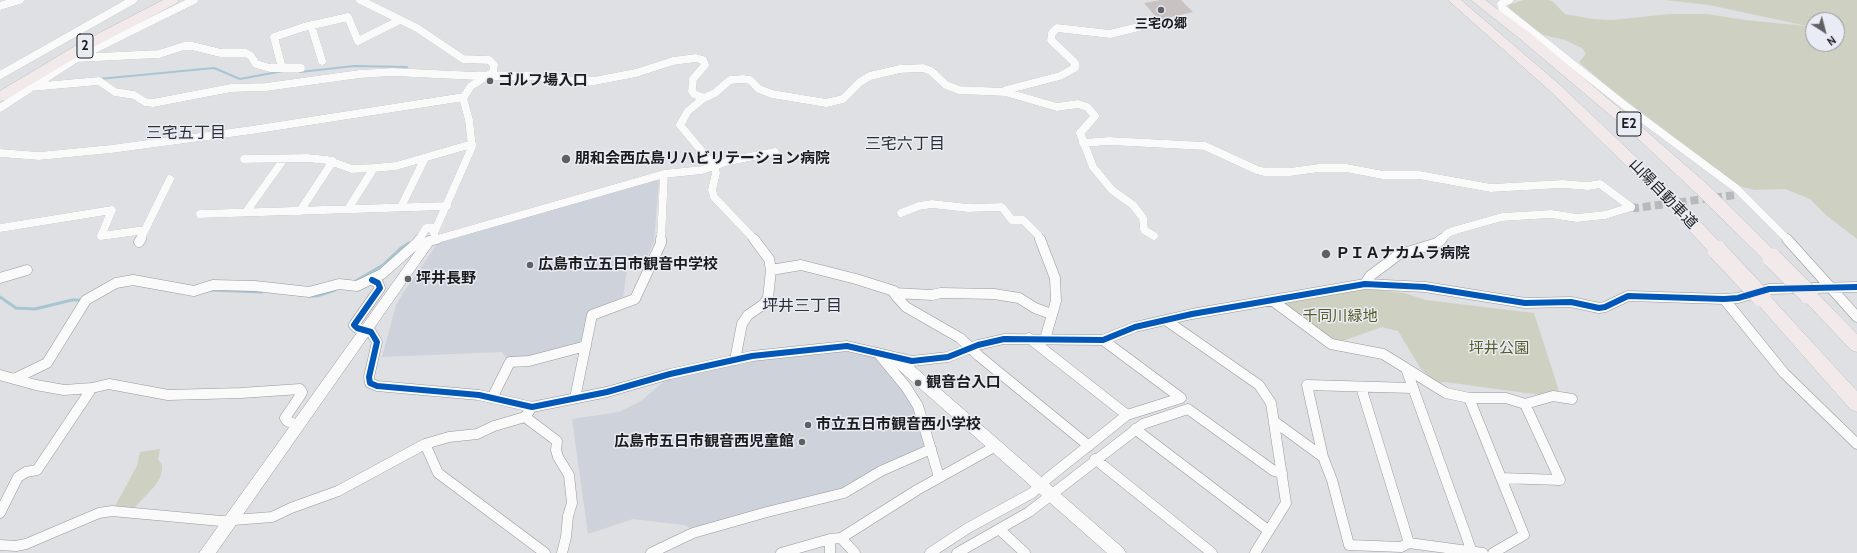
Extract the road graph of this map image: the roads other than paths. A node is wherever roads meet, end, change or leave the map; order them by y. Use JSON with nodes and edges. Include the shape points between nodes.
{"nodes":[{"id":1,"x":20,"y":0,"type":"edge"},
{"id":2,"x":133,"y":0,"type":"edge"},
{"id":3,"x":149,"y":0,"type":"edge"},
{"id":4,"x":173,"y":0,"type":"edge"},
{"id":5,"x":194,"y":0,"type":"edge"},
{"id":6,"x":360,"y":0,"type":"edge"},
{"id":7,"x":1454,"y":0,"type":"edge"},
{"id":8,"x":1477,"y":0,"type":"edge"},
{"id":9,"x":1509,"y":0,"type":"edge"},
{"id":10,"x":0,"y":6,"type":"edge"},
{"id":11,"x":400,"y":20,"type":"junction"},
{"id":12,"x":1159,"y":22,"type":"dead end"},
{"id":13,"x":311,"y":25,"type":"junction"},
{"id":14,"x":78,"y":58,"type":"junction"},
{"id":15,"x":322,"y":61,"type":"dead end"},
{"id":16,"x":282,"y":68,"type":"junction"},
{"id":17,"x":301,"y":68,"type":"dead end"},
{"id":18,"x":0,"y":75,"type":"edge"},
{"id":19,"x":487,"y":76,"type":"junction"},
{"id":20,"x":0,"y":86,"type":"edge"},
{"id":21,"x":31,"y":87,"type":"junction"},
{"id":22,"x":1000,"y":91,"type":"junction"},
{"id":23,"x":0,"y":97,"type":"edge"},
{"id":24,"x":464,"y":97,"type":"junction"},
{"id":25,"x":704,"y":98,"type":"junction"},
{"id":26,"x":0,"y":108,"type":"edge"},
{"id":27,"x":1083,"y":143,"type":"junction"},
{"id":28,"x":472,"y":144,"type":"junction"},
{"id":29,"x":775,"y":152,"type":"dead end"},
{"id":30,"x":0,"y":153,"type":"edge"},
{"id":31,"x":425,"y":158,"type":"junction"},
{"id":32,"x":244,"y":159,"type":"dead end"},
{"id":33,"x":284,"y":159,"type":"junction"},
{"id":34,"x":333,"y":161,"type":"junction"},
{"id":35,"x":714,"y":165,"type":"junction"},
{"id":36,"x":374,"y":168,"type":"junction"},
{"id":37,"x":664,"y":174,"type":"junction"},
{"id":38,"x":170,"y":179,"type":"dead end"},
{"id":39,"x":447,"y":206,"type":"junction"},
{"id":40,"x":401,"y":207,"type":"junction"},
{"id":41,"x":348,"y":209,"type":"junction"},
{"id":42,"x":300,"y":211,"type":"junction"},
{"id":43,"x":246,"y":212,"type":"junction"},
{"id":44,"x":901,"y":212,"type":"dead end"},
{"id":45,"x":200,"y":214,"type":"dead end"},
{"id":46,"x":0,"y":228,"type":"edge"},
{"id":47,"x":436,"y":228,"type":"junction"},
{"id":48,"x":145,"y":230,"type":"junction"},
{"id":49,"x":1154,"y":236,"type":"dead end"},
{"id":50,"x":429,"y":241,"type":"junction"},
{"id":51,"x":139,"y":242,"type":"dead end"},
{"id":52,"x":27,"y":270,"type":"dead end"},
{"id":53,"x":771,"y":270,"type":"junction"},
{"id":54,"x":0,"y":278,"type":"edge"},
{"id":55,"x":372,"y":280,"type":"junction"},
{"id":56,"x":1365,"y":284,"type":"junction"},
{"id":57,"x":1830,"y":287,"type":"junction"},
{"id":58,"x":1857,"y":287,"type":"edge"},
{"id":59,"x":894,"y":293,"type":"junction"},
{"id":60,"x":1724,"y":299,"type":"junction"},
{"id":61,"x":1272,"y":301,"type":"junction"},
{"id":62,"x":1051,"y":314,"type":"junction"},
{"id":63,"x":1857,"y":317,"type":"edge"},
{"id":64,"x":1167,"y":321,"type":"junction"},
{"id":65,"x":364,"y":330,"type":"junction"},
{"id":66,"x":1029,"y":338,"type":"junction"},
{"id":67,"x":1045,"y":339,"type":"junction"},
{"id":68,"x":1103,"y":340,"type":"junction"},
{"id":69,"x":1857,"y":345,"type":"edge"},
{"id":70,"x":586,"y":346,"type":"junction"},
{"id":71,"x":971,"y":348,"type":"junction"},
{"id":72,"x":877,"y":352,"type":"junction"},
{"id":73,"x":896,"y":359,"type":"junction"},
{"id":74,"x":735,"y":360,"type":"junction"},
{"id":75,"x":1407,"y":371,"type":"junction"},
{"id":76,"x":0,"y":375,"type":"edge"},
{"id":77,"x":14,"y":379,"type":"junction"},
{"id":78,"x":1361,"y":387,"type":"junction"},
{"id":79,"x":92,"y":388,"type":"junction"},
{"id":80,"x":1412,"y":388,"type":"junction"},
{"id":81,"x":492,"y":398,"type":"junction"},
{"id":82,"x":575,"y":398,"type":"junction"},
{"id":83,"x":1469,"y":398,"type":"junction"},
{"id":84,"x":1572,"y":399,"type":"dead end"},
{"id":85,"x":1525,"y":404,"type":"junction"},
{"id":86,"x":1857,"y":404,"type":"edge"},
{"id":87,"x":532,"y":407,"type":"junction"},
{"id":88,"x":1127,"y":415,"type":"junction"},
{"id":89,"x":525,"y":417,"type":"junction"},
{"id":90,"x":1275,"y":422,"type":"junction"},
{"id":91,"x":297,"y":425,"type":"junction"},
{"id":92,"x":1136,"y":429,"type":"junction"},
{"id":93,"x":425,"y":444,"type":"junction"},
{"id":94,"x":1857,"y":444,"type":"edge"},
{"id":95,"x":996,"y":446,"type":"junction"},
{"id":96,"x":1089,"y":446,"type":"junction"},
{"id":97,"x":931,"y":448,"type":"junction"},
{"id":98,"x":1323,"y":457,"type":"junction"},
{"id":99,"x":1095,"y":459,"type":"junction"},
{"id":100,"x":1282,"y":473,"type":"junction"},
{"id":101,"x":939,"y":478,"type":"junction"},
{"id":102,"x":1501,"y":478,"type":"junction"},
{"id":103,"x":1041,"y":486,"type":"junction"},
{"id":104,"x":1052,"y":495,"type":"junction"},
{"id":105,"x":0,"y":513,"type":"edge"},
{"id":106,"x":230,"y":521,"type":"junction"},
{"id":107,"x":999,"y":529,"type":"junction"},
{"id":108,"x":1269,"y":530,"type":"junction"},
{"id":109,"x":835,"y":539,"type":"junction"},
{"id":110,"x":1409,"y":543,"type":"junction"},
{"id":111,"x":0,"y":545,"type":"edge"},
{"id":112,"x":1477,"y":552,"type":"edge"},
{"id":113,"x":207,"y":553,"type":"edge"},
{"id":114,"x":545,"y":553,"type":"edge"},
{"id":115,"x":562,"y":553,"type":"edge"},
{"id":116,"x":651,"y":553,"type":"edge"},
{"id":117,"x":781,"y":553,"type":"edge"},
{"id":118,"x":830,"y":553,"type":"edge"},
{"id":119,"x":855,"y":553,"type":"edge"},
{"id":120,"x":930,"y":553,"type":"edge"},
{"id":121,"x":957,"y":553,"type":"edge"},
{"id":122,"x":1025,"y":553,"type":"edge"},
{"id":123,"x":1118,"y":553,"type":"edge"},
{"id":124,"x":1212,"y":553,"type":"edge"},
{"id":125,"x":1255,"y":553,"type":"edge"},
{"id":126,"x":1493,"y":553,"type":"edge"}],
"edges":[{"from":1,"to":10,"type":"street"},
{"from":2,"to":18,"type":"street"},
{"from":3,"to":20,"type":"highway","number":"2","via":[[79,37]]},
{"from":4,"to":23,"type":"highway","number":"2","via":[[74,52]]},
{"from":5,"to":14,"type":"street"},
{"from":6,"to":11,"type":"street"},
{"from":7,"to":86,"type":"highway","name":"山陽自動車道","number":"E2","bridge":true,"via":[[1560,93],[1664,193]]},
{"from":8,"to":69,"type":"highway","name":"山陽自動車道","number":"E2","bridge":true,"via":[[1531,41],[1702,189]]},
{"from":9,"to":57,"type":"street","via":[[1501,4],[1502,8],[1628,108],[1737,189],[1738,194],[1797,248]]},
{"from":11,"to":13,"type":"street","via":[[358,41],[348,17]]},
{"from":11,"to":19,"type":"street","via":[[462,59],[493,65]]},
{"from":12,"to":22,"type":"street","via":[[1110,34],[1057,28],[1052,33],[1051,40],[1075,63],[1074,68],[1046,81]]},
{"from":13,"to":15,"type":"street"},
{"from":13,"to":16,"type":"street","via":[[274,37]]},
{"from":14,"to":16,"type":"street","via":[[159,54],[192,46],[221,53],[246,53],[256,64]]},
{"from":14,"to":21,"type":"street"},
{"from":16,"to":17,"type":"street"},
{"from":19,"to":21,"type":"street","via":[[392,72],[360,74],[266,87],[231,88],[153,103],[145,102],[134,95],[115,92],[99,81]]},
{"from":19,"to":24,"type":"street","via":[[471,86]]},
{"from":19,"to":25,"type":"street","via":[[530,76],[594,81],[636,73],[673,61],[696,58],[703,60],[705,64],[704,69],[693,79],[692,91]]},
{"from":21,"to":26,"type":"street"},
{"from":22,"to":25,"type":"street","via":[[954,89],[931,71],[918,68],[870,76],[843,99],[831,102],[772,94],[759,89],[750,80],[743,79],[730,80],[708,98]]},
{"from":22,"to":27,"type":"street","via":[[1058,107],[1078,104],[1087,107],[1095,116],[1080,133]]},
{"from":24,"to":28,"type":"street"},
{"from":24,"to":30,"type":"street","via":[[111,149],[39,156]]},
{"from":25,"to":35,"type":"street","via":[[688,112],[680,124]]},
{"from":27,"to":49,"type":"street","via":[[1093,167],[1112,190],[1133,205],[1143,218],[1144,230]]},
{"from":27,"to":56,"type":"street","via":[[1109,141],[1205,146],[1265,172],[1346,168],[1383,175],[1419,175],[1491,188],[1600,184],[1631,207],[1605,215],[1576,218],[1550,214],[1502,217],[1456,230],[1448,233],[1437,243],[1398,255],[1370,276]]},
{"from":28,"to":31,"type":"street"},
{"from":28,"to":39,"type":"street"},
{"from":29,"to":35,"type":"street"},
{"from":31,"to":36,"type":"street","via":[[396,166]]},
{"from":31,"to":40,"type":"street"},
{"from":32,"to":33,"type":"street"},
{"from":33,"to":34,"type":"street"},
{"from":33,"to":43,"type":"street"},
{"from":34,"to":36,"type":"street","via":[[352,169]]},
{"from":34,"to":42,"type":"street"},
{"from":35,"to":37,"type":"street","via":[[702,170]]},
{"from":35,"to":53,"type":"street","via":[[714,197],[749,232],[769,259]]},
{"from":36,"to":41,"type":"street"},
{"from":37,"to":50,"type":"street"},
{"from":37,"to":70,"type":"street","via":[[661,242],[636,299],[592,315]]},
{"from":38,"to":48,"type":"street"},
{"from":39,"to":40,"type":"street"},
{"from":39,"to":47,"type":"street"},
{"from":40,"to":41,"type":"street"},
{"from":41,"to":42,"type":"street"},
{"from":42,"to":43,"type":"street"},
{"from":43,"to":45,"type":"street"},
{"from":44,"to":62,"type":"street","via":[[932,204],[968,208],[1002,207],[1012,220],[1023,220],[1038,235],[1055,278],[1056,300]]},
{"from":46,"to":48,"type":"street","via":[[112,210],[101,236]]},
{"from":47,"to":50,"type":"street"},
{"from":47,"to":55,"type":"street","via":[[426,228],[412,248]]},
{"from":48,"to":51,"type":"street"},
{"from":50,"to":65,"type":"street"},
{"from":52,"to":54,"type":"street"},
{"from":53,"to":59,"type":"street","via":[[801,265],[856,278]]},
{"from":53,"to":74,"type":"street","via":[[768,298],[748,315],[742,324]]},
{"from":55,"to":65,"type":"street","via":[[380,285],[380,288],[354,325]]},
{"from":55,"to":77,"type":"street","via":[[358,286],[339,284],[309,292],[255,286],[213,285],[194,292],[133,280],[116,283],[86,300],[47,363]]},
{"from":56,"to":60,"type":"street","via":[[1425,287],[1525,303],[1571,302],[1599,308],[1628,296]]},
{"from":56,"to":61,"type":"street"},
{"from":57,"to":58,"type":"street"},
{"from":57,"to":60,"type":"street","via":[[1769,290]]},
{"from":57,"to":63,"type":"street"},
{"from":59,"to":62,"type":"street","via":[[994,294],[1019,298]]},
{"from":59,"to":71,"type":"street","via":[[906,307],[954,334]]},
{"from":60,"to":94,"type":"street","via":[[1784,373]]},
{"from":61,"to":64,"type":"street","via":[[1192,314]]},
{"from":61,"to":75,"type":"street","via":[[1336,346],[1377,352]]},
{"from":62,"to":67,"type":"street"},
{"from":64,"to":68,"type":"street","via":[[1135,327]]},
{"from":64,"to":90,"type":"street","via":[[1259,385],[1271,403]]},
{"from":65,"to":81,"type":"street","via":[[371,332],[377,342],[368,378],[373,385]]},
{"from":65,"to":91,"type":"street"},
{"from":66,"to":67,"type":"street"},
{"from":66,"to":71,"type":"street","via":[[1004,339]]},
{"from":66,"to":88,"type":"street"},
{"from":67,"to":68,"type":"street"},
{"from":68,"to":88,"type":"street","via":[[1181,398]]},
{"from":70,"to":81,"type":"street","via":[[530,360],[510,362]]},
{"from":70,"to":82,"type":"street"},
{"from":71,"to":73,"type":"street","via":[[948,357],[912,361]]},
{"from":71,"to":96,"type":"street"},
{"from":72,"to":73,"type":"street"},
{"from":72,"to":74,"type":"street","via":[[846,346]]},
{"from":72,"to":97,"type":"street","via":[[914,397],[923,417]]},
{"from":73,"to":95,"type":"street"},
{"from":74,"to":82,"type":"street"},
{"from":75,"to":80,"type":"street"},
{"from":75,"to":83,"type":"street","via":[[1446,393]]},
{"from":76,"to":77,"type":"street"},
{"from":77,"to":79,"type":"street","via":[[36,386],[64,390]]},
{"from":78,"to":80,"type":"street"},
{"from":78,"to":98,"type":"street","via":[[1307,384]]},
{"from":78,"to":110,"type":"street"},
{"from":79,"to":91,"type":"street","via":[[109,384],[121,385],[168,395],[300,389],[300,396],[285,418]]},
{"from":79,"to":105,"type":"street","via":[[37,470],[18,476]]},
{"from":80,"to":112,"type":"street"},
{"from":81,"to":87,"type":"street"},
{"from":82,"to":87,"type":"street"},
{"from":83,"to":85,"type":"street","via":[[1506,398]]},
{"from":83,"to":102,"type":"street"},
{"from":84,"to":85,"type":"street","via":[[1553,396]]},
{"from":85,"to":102,"type":"street","via":[[1560,480]]},
{"from":87,"to":89,"type":"street"},
{"from":88,"to":96,"type":"street"},
{"from":89,"to":93,"type":"street","via":[[477,434],[449,436]]},
{"from":89,"to":115,"type":"street","via":[[558,441],[558,457],[569,475],[572,503]]},
{"from":90,"to":98,"type":"street"},
{"from":90,"to":100,"type":"street"},
{"from":91,"to":106,"type":"street"},
{"from":92,"to":99,"type":"street"},
{"from":92,"to":100,"type":"street","via":[[1143,424],[1188,409],[1274,471]]},
{"from":92,"to":108,"type":"street"},
{"from":93,"to":106,"type":"street","via":[[338,491],[274,516]]},
{"from":93,"to":114,"type":"street","via":[[438,473]]},
{"from":95,"to":101,"type":"street"},
{"from":95,"to":103,"type":"street"},
{"from":96,"to":103,"type":"street"},
{"from":97,"to":101,"type":"street"},
{"from":97,"to":116,"type":"street","via":[[881,471],[844,493],[693,533]]},
{"from":98,"to":110,"type":"street","via":[[1332,480],[1349,545],[1401,547]]},
{"from":99,"to":104,"type":"street"},
{"from":99,"to":124,"type":"street"},
{"from":100,"to":108,"type":"street","via":[[1286,503]]},
{"from":101,"to":109,"type":"street"},
{"from":102,"to":126,"type":"street","via":[[1524,535]]},
{"from":103,"to":104,"type":"street"},
{"from":103,"to":120,"type":"street"},
{"from":104,"to":107,"type":"street"},
{"from":104,"to":123,"type":"street"},
{"from":106,"to":111,"type":"street","via":[[112,511],[99,513],[26,544]]},
{"from":106,"to":113,"type":"street"},
{"from":107,"to":121,"type":"street","via":[[986,534]]},
{"from":107,"to":122,"type":"street"},
{"from":108,"to":125,"type":"street"},
{"from":109,"to":117,"type":"street"},
{"from":109,"to":118,"type":"street"},
{"from":109,"to":119,"type":"street"},
{"from":110,"to":112,"type":"street"}]}
